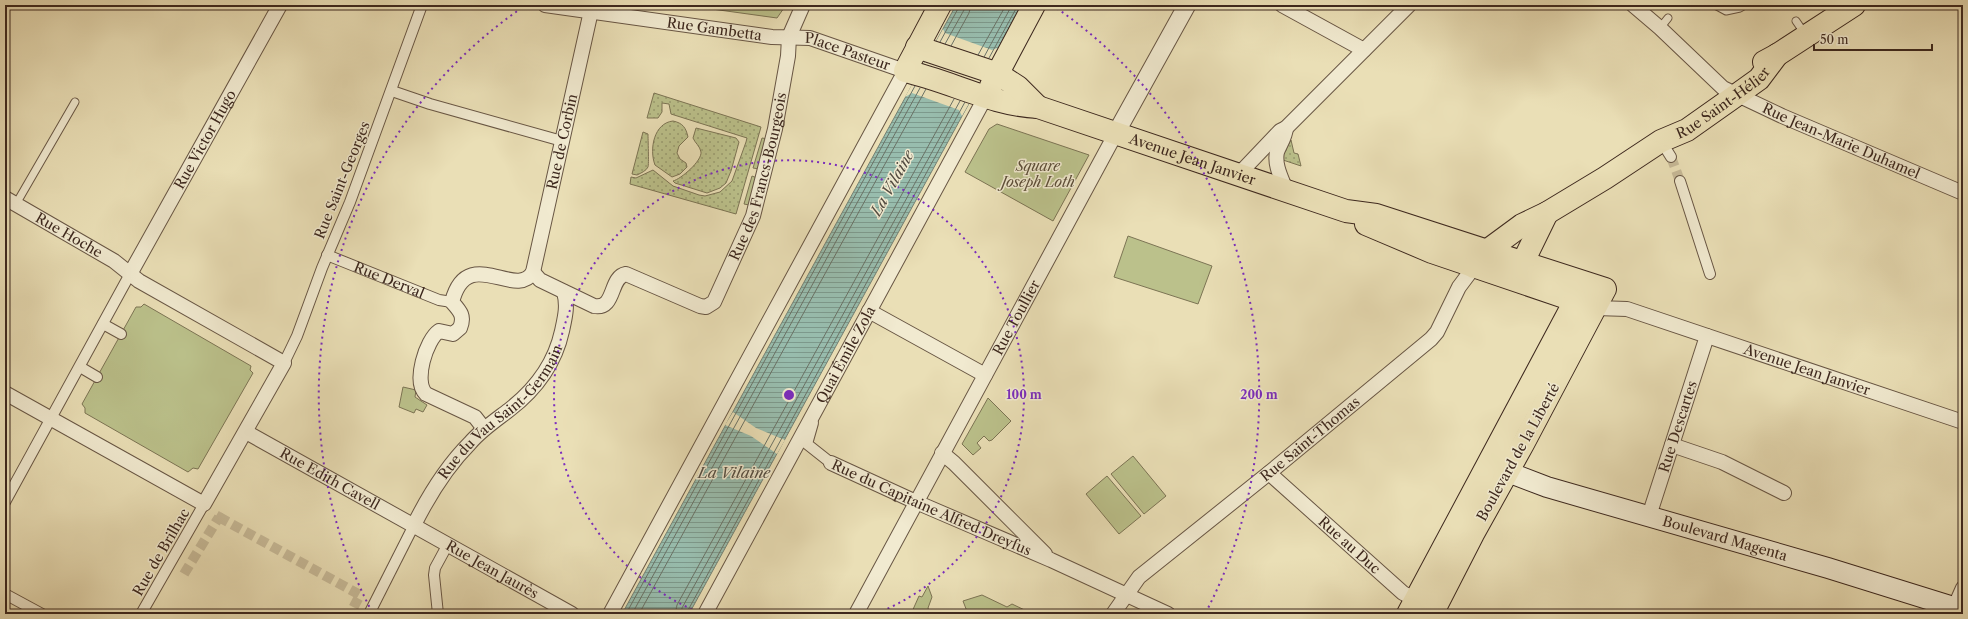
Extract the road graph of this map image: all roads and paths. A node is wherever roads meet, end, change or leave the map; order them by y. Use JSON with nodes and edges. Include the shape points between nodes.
{"nodes":[{"id":1,"x":280,"y":5,"type":"edge"},
{"id":2,"x":422,"y":5,"type":"edge"},
{"id":3,"x":545,"y":5,"type":"edge"},
{"id":4,"x":803,"y":5,"type":"edge"},
{"id":5,"x":940,"y":5,"type":"edge"},
{"id":6,"x":1034,"y":5,"type":"edge"},
{"id":7,"x":1187,"y":5,"type":"edge"},
{"id":8,"x":1282,"y":5,"type":"edge"},
{"id":9,"x":1409,"y":5,"type":"edge"},
{"id":10,"x":1633,"y":5,"type":"edge"},
{"id":11,"x":1715,"y":5,"type":"edge"},
{"id":12,"x":1745,"y":5,"type":"edge"},
{"id":13,"x":1854,"y":5,"type":"edge"},
{"id":14,"x":591,"y":11,"type":"junction"},
{"id":15,"x":789,"y":37,"type":"junction"},
{"id":16,"x":924,"y":49,"type":"junction"},
{"id":17,"x":1364,"y":50,"type":"junction"},
{"id":18,"x":911,"y":72,"type":"junction"},
{"id":19,"x":993,"y":72,"type":"junction"},
{"id":20,"x":392,"y":91,"type":"junction"},
{"id":21,"x":1731,"y":91,"type":"junction"},
{"id":22,"x":981,"y":95,"type":"junction"},
{"id":23,"x":75,"y":102,"type":"dead end"},
{"id":24,"x":1038,"y":107,"type":"junction"},
{"id":25,"x":1286,"y":128,"type":"junction"},
{"id":26,"x":1116,"y":133,"type":"junction"},
{"id":27,"x":562,"y":141,"type":"junction"},
{"id":28,"x":1239,"y":174,"type":"junction"},
{"id":29,"x":1680,"y":181,"type":"tunnel mouth"},
{"id":30,"x":1286,"y":190,"type":"junction"},
{"id":31,"x":1963,"y":193,"type":"edge"},
{"id":32,"x":10,"y":201,"type":"edge"},
{"id":33,"x":1547,"y":213,"type":"junction"},
{"id":34,"x":327,"y":256,"type":"junction"},
{"id":35,"x":1481,"y":258,"type":"junction"},
{"id":36,"x":1523,"y":262,"type":"junction"},
{"id":37,"x":533,"y":272,"type":"junction"},
{"id":38,"x":130,"y":274,"type":"junction"},
{"id":39,"x":1495,"y":274,"type":"junction"},
{"id":40,"x":1710,"y":274,"type":"dead end"},
{"id":41,"x":564,"y":292,"type":"junction"},
{"id":42,"x":1592,"y":299,"type":"junction"},
{"id":43,"x":452,"y":302,"type":"junction"},
{"id":44,"x":1630,"y":310,"type":"junction"},
{"id":45,"x":869,"y":311,"type":"junction"},
{"id":46,"x":103,"y":324,"type":"junction"},
{"id":47,"x":121,"y":334,"type":"dead end"},
{"id":48,"x":1707,"y":336,"type":"junction"},
{"id":49,"x":284,"y":363,"type":"junction"},
{"id":50,"x":80,"y":367,"type":"junction"},
{"id":51,"x":985,"y":375,"type":"junction"},
{"id":52,"x":97,"y":377,"type":"dead end"},
{"id":53,"x":5,"y":393,"type":"edge"},
{"id":54,"x":817,"y":407,"type":"junction"},
{"id":55,"x":51,"y":418,"type":"junction"},
{"id":56,"x":1963,"y":422,"type":"edge"},
{"id":57,"x":481,"y":431,"type":"junction"},
{"id":58,"x":246,"y":432,"type":"junction"},
{"id":59,"x":1672,"y":445,"type":"junction"},
{"id":60,"x":942,"y":454,"type":"junction"},
{"id":61,"x":831,"y":463,"type":"joint"},
{"id":62,"x":1498,"y":468,"type":"junction"},
{"id":63,"x":1269,"y":473,"type":"junction"},
{"id":64,"x":1784,"y":493,"type":"dead end"},
{"id":65,"x":5,"y":502,"type":"edge"},
{"id":66,"x":916,"y":502,"type":"junction"},
{"id":67,"x":204,"y":504,"type":"junction"},
{"id":68,"x":1649,"y":516,"type":"junction"},
{"id":69,"x":414,"y":525,"type":"junction"},
{"id":70,"x":448,"y":544,"type":"junction"},
{"id":71,"x":1051,"y":560,"type":"junction"},
{"id":72,"x":1963,"y":588,"type":"edge"},
{"id":73,"x":5,"y":594,"type":"edge"},
{"id":74,"x":1126,"y":595,"type":"junction"},
{"id":75,"x":1959,"y":608,"type":"edge"},
{"id":76,"x":1423,"y":610,"type":"edge"},
{"id":77,"x":42,"y":614,"type":"edge"},
{"id":78,"x":141,"y":614,"type":"edge"},
{"id":79,"x":369,"y":614,"type":"edge"},
{"id":80,"x":438,"y":614,"type":"edge"},
{"id":81,"x":572,"y":614,"type":"edge"},
{"id":82,"x":610,"y":614,"type":"edge"},
{"id":83,"x":705,"y":614,"type":"edge"},
{"id":84,"x":856,"y":614,"type":"edge"},
{"id":85,"x":1113,"y":614,"type":"edge"},
{"id":86,"x":1168,"y":614,"type":"edge"}],
"edges":[{"from":1,"to":38,"type":"street","name":"Rue Victor Hugo"},
{"from":2,"to":20,"type":"street","name":"Rue Saint-Georges"},
{"from":3,"to":14,"type":"street","name":"Rue Gambetta"},
{"from":4,"to":15,"type":"street"},
{"from":5,"to":16,"type":"main road"},
{"from":6,"to":19,"type":"main road"},
{"from":7,"to":26,"type":"street"},
{"from":8,"to":17,"type":"street"},
{"from":9,"to":17,"type":"street"},
{"from":10,"to":21,"type":"street","name":"Rue Jean-Marie Duhamel","via":[[1664,23]]},
{"from":11,"to":12,"type":"lane","via":[[1726,11]]},
{"from":13,"to":21,"type":"main road","name":"Rue Saint-Hélier","via":[[1801,28],[1759,79]]},
{"from":14,"to":15,"type":"street","name":"Rue Gambetta","via":[[772,37]]},
{"from":14,"to":27,"type":"street","name":"Rue de Corbin"},
{"from":15,"to":18,"type":"street","name":"Place Pasteur","via":[[810,38]]},
{"from":15,"to":41,"type":"street","name":"Rue des Francs-Bourgeois","via":[[775,129],[753,216],[714,302],[706,308],[630,274],[619,278],[609,300],[603,306],[594,306]]},
{"from":16,"to":18,"type":"main road"},
{"from":16,"to":19,"type":"main road","name":"Avenue Jean Janvier"},
{"from":17,"to":25,"type":"street"},
{"from":18,"to":22,"type":"main road","name":"Avenue Jean Janvier"},
{"from":18,"to":82,"type":"street"},
{"from":19,"to":22,"type":"main road"},
{"from":19,"to":24,"type":"main road","name":"Avenue Jean Janvier","via":[[1018,87]]},
{"from":20,"to":27,"type":"street"},
{"from":20,"to":34,"type":"street","name":"Rue Saint-Georges"},
{"from":21,"to":31,"type":"street","name":"Rue Jean-Marie Duhamel","via":[[1782,116]]},
{"from":21,"to":33,"type":"main road","name":"Rue Saint-Hélier","via":[[1666,149],[1605,178]]},
{"from":22,"to":24,"type":"main road","name":"Avenue Jean Janvier","via":[[1022,106]]},
{"from":22,"to":45,"type":"street","name":"Quai Émile Zola"},
{"from":23,"to":32,"type":"lane"},
{"from":24,"to":26,"type":"main road","name":"Avenue Jean Janvier"},
{"from":25,"to":28,"type":"street","via":[[1280,131]]},
{"from":25,"to":30,"type":"street","via":[[1285,137],[1277,152],[1277,161]]},
{"from":26,"to":28,"type":"main road","name":"Avenue Jean Janvier"},
{"from":26,"to":51,"type":"street","name":"Rue Toullier"},
{"from":27,"to":37,"type":"street","name":"Rue de Corbin"},
{"from":28,"to":30,"type":"main road","name":"Avenue Jean Janvier"},
{"from":29,"to":40,"type":"street"},
{"from":30,"to":35,"type":"main road","name":"Avenue Jean Janvier","via":[[1346,211],[1370,227],[1432,252]]},
{"from":32,"to":38,"type":"street","name":"Rue Hoche","via":[[114,261]]},
{"from":33,"to":35,"type":"main road","name":"Rue Saint-Hélier","via":[[1522,225]]},
{"from":33,"to":36,"type":"main road"},
{"from":34,"to":43,"type":"street","name":"Rue Derval","via":[[438,300]]},
{"from":34,"to":49,"type":"street","name":"Rue Saint-Georges"},
{"from":35,"to":36,"type":"main road","name":"Avenue Jean Janvier"},
{"from":35,"to":39,"type":"main road","name":"Avenue Jean Janvier"},
{"from":35,"to":63,"type":"street","name":"Rue Saint-Thomas","via":[[1459,287],[1431,339]]},
{"from":36,"to":39,"type":"main road"},
{"from":36,"to":42,"type":"main road","name":"Avenue Jean Janvier"},
{"from":37,"to":41,"type":"street","via":[[540,280]]},
{"from":37,"to":43,"type":"street","via":[[530,278],[521,281],[481,274],[472,275],[459,283]]},
{"from":38,"to":46,"type":"street"},
{"from":38,"to":49,"type":"street","name":"Rue Hoche"},
{"from":39,"to":42,"type":"main road","name":"Avenue Jean Janvier"},
{"from":41,"to":57,"type":"street","name":"Rue du Vau Saint-Germain","via":[[567,310],[559,345],[548,366],[531,390]]},
{"from":42,"to":44,"type":"street","name":"Avenue Jean Janvier"},
{"from":42,"to":44,"type":"street","name":"Avenue Jean Janvier"},
{"from":42,"to":62,"type":"main road","name":"Boulevard de la Liberté"},
{"from":43,"to":57,"type":"street","via":[[461,312],[463,321],[453,334],[439,331],[434,334],[427,349],[420,386],[426,394],[475,417],[482,426]]},
{"from":44,"to":48,"type":"street","name":"Avenue Jean Janvier"},
{"from":45,"to":51,"type":"street"},
{"from":45,"to":54,"type":"street","name":"Quai Émile Zola"},
{"from":46,"to":47,"type":"street"},
{"from":46,"to":50,"type":"street"},
{"from":48,"to":56,"type":"street","name":"Avenue Jean Janvier"},
{"from":48,"to":59,"type":"street","name":"Rue Descartes"},
{"from":49,"to":58,"type":"street"},
{"from":50,"to":52,"type":"street"},
{"from":50,"to":55,"type":"street"},
{"from":51,"to":60,"type":"street","name":"Rue Toullier"},
{"from":53,"to":55,"type":"street"},
{"from":54,"to":61,"type":"street","name":"Rue du Capitaine Alfred Dreyfus","via":[[808,444]]},
{"from":54,"to":83,"type":"street","name":"Quai Émile Zola"},
{"from":55,"to":65,"type":"street"},
{"from":55,"to":67,"type":"street"},
{"from":57,"to":69,"type":"street","name":"Rue du Vau Saint-Germain","via":[[442,476]]},
{"from":58,"to":67,"type":"street"},
{"from":58,"to":69,"type":"street","name":"Rue Edith Cavell"},
{"from":59,"to":64,"type":"street","via":[[1722,462]]},
{"from":59,"to":68,"type":"street","name":"Rue Descartes"},
{"from":60,"to":66,"type":"street","name":"Rue Toullier"},
{"from":60,"to":71,"type":"street","name":"Rue du Capitaine Alfred Dreyfus","via":[[954,462]]},
{"from":61,"to":66,"type":"street","name":"Rue du Capitaine Alfred Dreyfus"},
{"from":62,"to":68,"type":"main road","name":"Boulevard Magenta","via":[[1547,487]]},
{"from":62,"to":76,"type":"main road","name":"Boulevard de la Liberté","via":[[1473,534]]},
{"from":63,"to":74,"type":"street","name":"Rue Saint-Thomas","via":[[1139,577]]},
{"from":63,"to":76,"type":"street","name":"Rue au Duc"},
{"from":66,"to":71,"type":"street","name":"Rue du Capitaine Alfred Dreyfus"},
{"from":66,"to":84,"type":"street","name":"Rue Toullier"},
{"from":67,"to":78,"type":"street","name":"Rue de Brilhac"},
{"from":68,"to":75,"type":"main road","name":"Boulevard Magenta"},
{"from":69,"to":70,"type":"street","name":"Rue Jean Jaurès"},
{"from":69,"to":79,"type":"street"},
{"from":70,"to":80,"type":"street","via":[[435,568]]},
{"from":70,"to":81,"type":"street","name":"Rue Jean Jaurès"},
{"from":71,"to":74,"type":"street","name":"Rue du Capitaine Alfred Dreyfus"},
{"from":72,"to":75,"type":"street"},
{"from":73,"to":77,"type":"street"},
{"from":74,"to":85,"type":"street","name":"Rue Saint-Thomas"},
{"from":74,"to":86,"type":"street","name":"Rue du Capitaine Alfred Dreyfus"}]}
